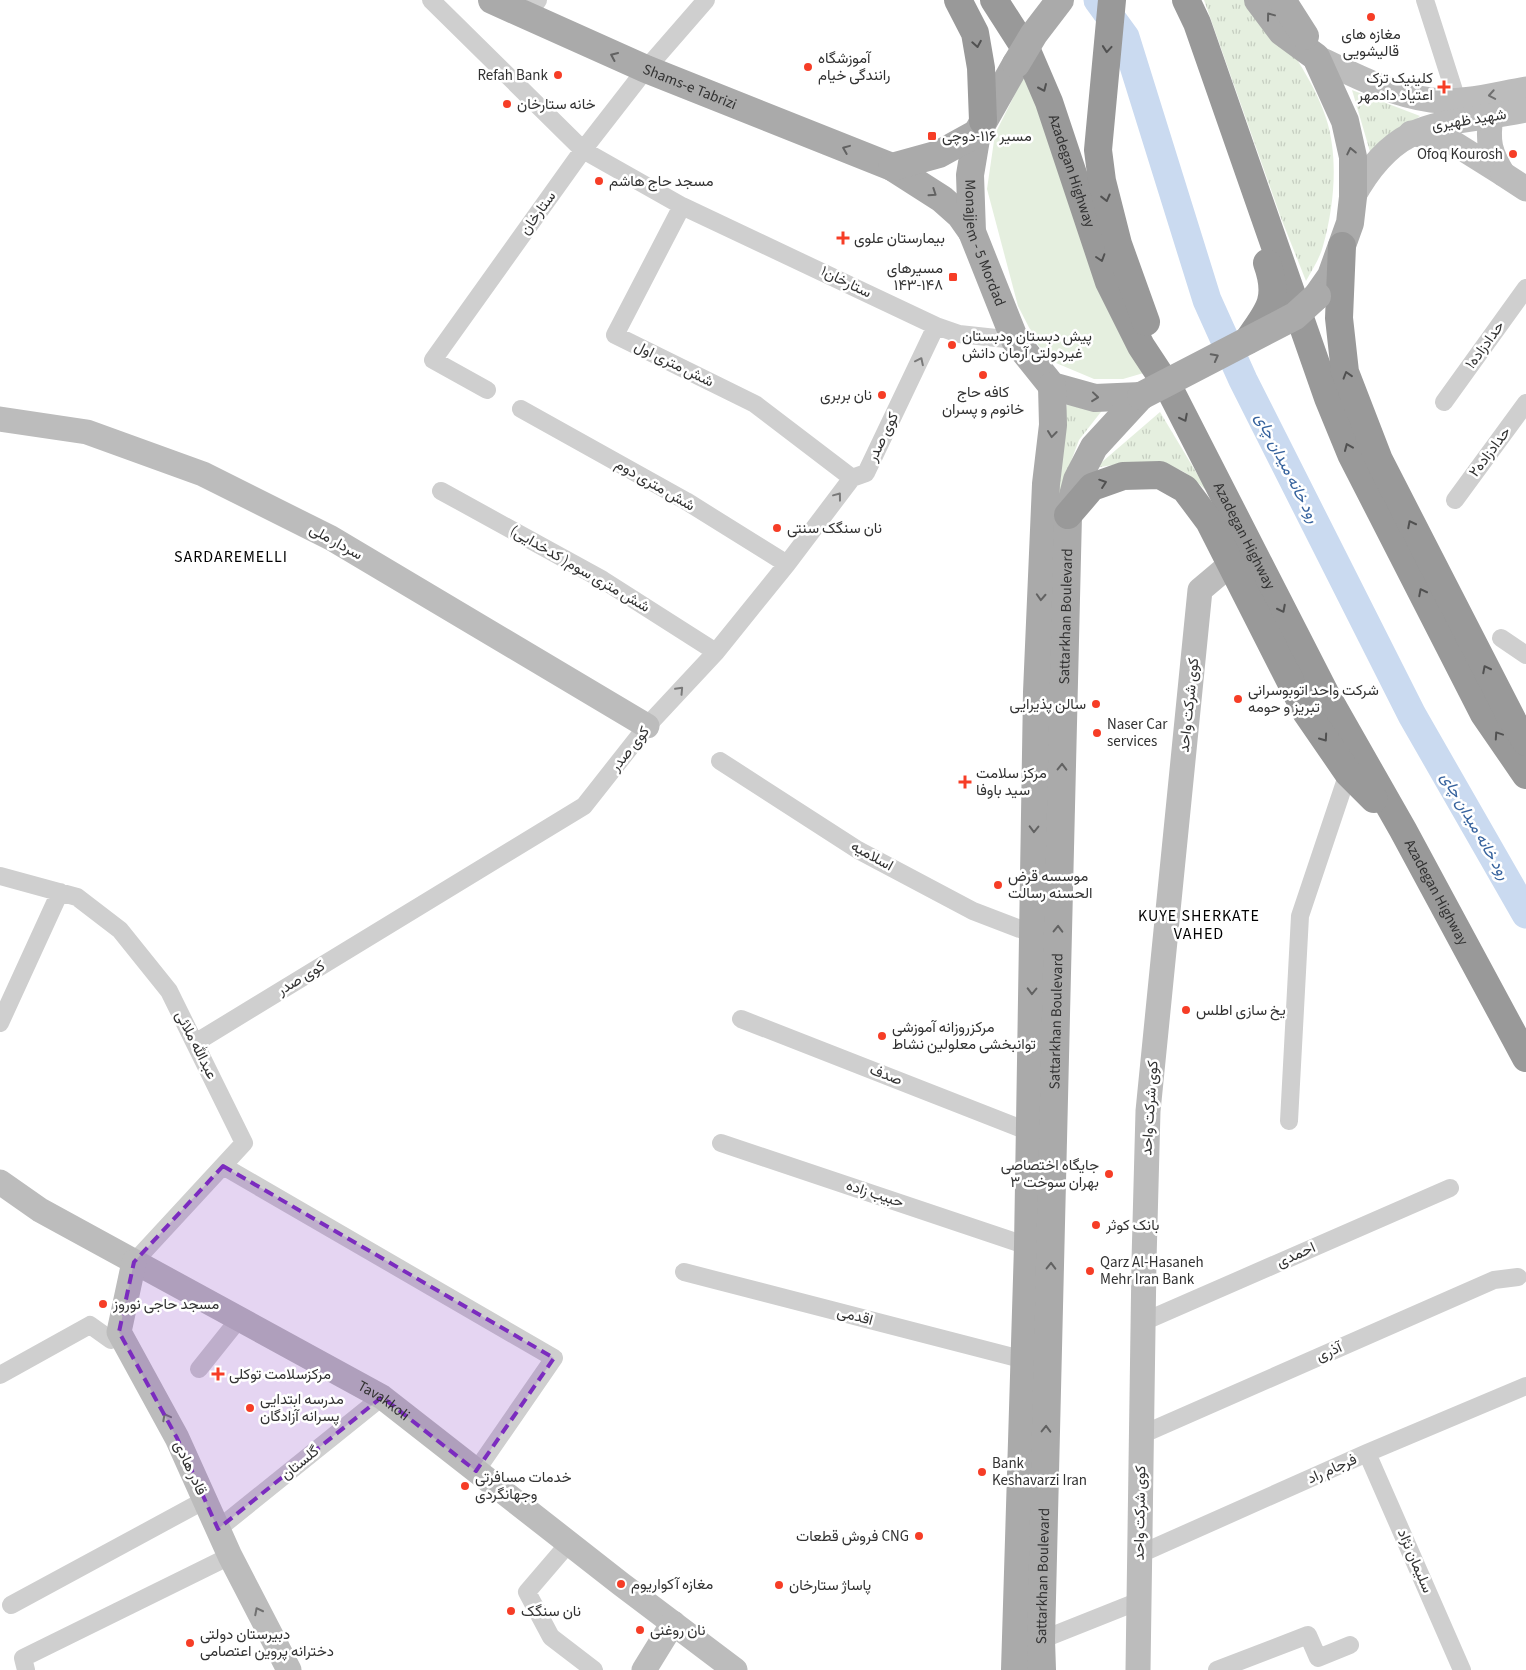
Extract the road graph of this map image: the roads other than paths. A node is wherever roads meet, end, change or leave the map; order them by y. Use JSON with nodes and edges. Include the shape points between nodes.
{"nodes":[{"id":1,"x":431,"y":0,"type":"edge"},
{"id":2,"x":492,"y":0,"type":"edge"},
{"id":3,"x":706,"y":0,"type":"edge"},
{"id":4,"x":958,"y":0,"type":"edge"},
{"id":5,"x":994,"y":0,"type":"edge"},
{"id":6,"x":1060,"y":0,"type":"edge"},
{"id":7,"x":1112,"y":0,"type":"edge"},
{"id":8,"x":1173,"y":0,"type":"edge"},
{"id":9,"x":1186,"y":0,"type":"edge"},
{"id":10,"x":1258,"y":0,"type":"edge"},
{"id":11,"x":1282,"y":0,"type":"edge"},
{"id":12,"x":1425,"y":0,"type":"edge"},
{"id":13,"x":532,"y":8,"type":"edge"},
{"id":14,"x":1316,"y":57,"type":"junction"},
{"id":15,"x":646,"y":69,"type":"junction"},
{"id":16,"x":1526,"y":88,"type":"edge"},
{"id":17,"x":1457,"y":100,"type":"junction"},
{"id":18,"x":1526,"y":110,"type":"edge"},
{"id":19,"x":1491,"y":117,"type":"junction"},
{"id":20,"x":980,"y":127,"type":"junction"},
{"id":21,"x":1411,"y":133,"type":"junction"},
{"id":22,"x":583,"y":150,"type":"junction"},
{"id":23,"x":892,"y":167,"type":"junction"},
{"id":24,"x":1503,"y":174,"type":"junction"},
{"id":25,"x":1526,"y":189,"type":"edge"},
{"id":26,"x":1353,"y":198,"type":"junction"},
{"id":27,"x":682,"y":206,"type":"junction"},
{"id":28,"x":972,"y":232,"type":"junction"},
{"id":29,"x":1342,"y":246,"type":"junction"},
{"id":30,"x":1526,"y":288,"type":"edge"},
{"id":31,"x":936,"y":326,"type":"junction"},
{"id":32,"x":1015,"y":340,"type":"junction"},
{"id":33,"x":1248,"y":340,"type":"junction"},
{"id":34,"x":1052,"y":386,"type":"junction"},
{"id":35,"x":487,"y":390,"type":"dead end"},
{"id":36,"x":1170,"y":390,"type":"junction"},
{"id":37,"x":1140,"y":396,"type":"junction"},
{"id":38,"x":1444,"y":402,"type":"dead end"},
{"id":39,"x":1526,"y":403,"type":"edge"},
{"id":40,"x":521,"y":409,"type":"dead end"},
{"id":41,"x":0,"y":418,"type":"edge"},
{"id":42,"x":852,"y":478,"type":"junction"},
{"id":43,"x":441,"y":491,"type":"dead end"},
{"id":44,"x":1454,"y":500,"type":"dead end"},
{"id":45,"x":1068,"y":515,"type":"junction"},
{"id":46,"x":1232,"y":563,"type":"junction"},
{"id":47,"x":786,"y":564,"type":"junction"},
{"id":48,"x":1500,"y":638,"type":"dead end"},
{"id":49,"x":716,"y":652,"type":"junction"},
{"id":50,"x":1526,"y":655,"type":"edge"},
{"id":51,"x":647,"y":726,"type":"junction"},
{"id":52,"x":1526,"y":742,"type":"edge"},
{"id":53,"x":720,"y":761,"type":"dead end"},
{"id":54,"x":1348,"y":773,"type":"junction"},
{"id":55,"x":1526,"y":775,"type":"edge"},
{"id":56,"x":1404,"y":830,"type":"junction"},
{"id":57,"x":0,"y":876,"type":"edge"},
{"id":58,"x":60,"y":892,"type":"junction"},
{"id":59,"x":1033,"y":934,"type":"junction"},
{"id":60,"x":741,"y":1019,"type":"dead end"},
{"id":61,"x":0,"y":1023,"type":"edge"},
{"id":62,"x":195,"y":1043,"type":"junction"},
{"id":63,"x":1526,"y":1058,"type":"edge"},
{"id":64,"x":1289,"y":1121,"type":"dead end"},
{"id":65,"x":1030,"y":1132,"type":"junction"},
{"id":66,"x":721,"y":1143,"type":"dead end"},
{"id":67,"x":223,"y":1166,"type":"junction"},
{"id":68,"x":0,"y":1182,"type":"edge"},
{"id":69,"x":1450,"y":1188,"type":"dead end"},
{"id":70,"x":1028,"y":1246,"type":"junction"},
{"id":71,"x":134,"y":1262,"type":"junction"},
{"id":72,"x":684,"y":1272,"type":"dead end"},
{"id":73,"x":1518,"y":1277,"type":"dead end"},
{"id":74,"x":239,"y":1320,"type":"junction"},
{"id":75,"x":1143,"y":1322,"type":"junction"},
{"id":76,"x":119,"y":1332,"type":"junction"},
{"id":77,"x":1025,"y":1360,"type":"junction"},
{"id":78,"x":199,"y":1370,"type":"dead end"},
{"id":79,"x":0,"y":1375,"type":"edge"},
{"id":80,"x":1526,"y":1386,"type":"edge"},
{"id":81,"x":382,"y":1397,"type":"junction"},
{"id":82,"x":1141,"y":1435,"type":"junction"},
{"id":83,"x":1367,"y":1453,"type":"junction"},
{"id":84,"x":476,"y":1471,"type":"junction"},
{"id":85,"x":205,"y":1500,"type":"junction"},
{"id":86,"x":218,"y":1529,"type":"junction"},
{"id":87,"x":569,"y":1543,"type":"junction"},
{"id":88,"x":1140,"y":1554,"type":"junction"},
{"id":89,"x":230,"y":1556,"type":"junction"},
{"id":90,"x":1139,"y":1601,"type":"junction"},
{"id":91,"x":11,"y":1604,"type":"dead end"},
{"id":92,"x":673,"y":1623,"type":"junction"},
{"id":93,"x":1041,"y":1640,"type":"junction"},
{"id":94,"x":1350,"y":1645,"type":"dead end"},
{"id":95,"x":26,"y":1670,"type":"edge"},
{"id":96,"x":288,"y":1670,"type":"edge"},
{"id":97,"x":594,"y":1670,"type":"edge"},
{"id":98,"x":644,"y":1670,"type":"edge"},
{"id":99,"x":734,"y":1670,"type":"edge"},
{"id":100,"x":1015,"y":1670,"type":"edge"},
{"id":101,"x":1042,"y":1670,"type":"edge"},
{"id":102,"x":1138,"y":1670,"type":"edge"},
{"id":103,"x":1217,"y":1670,"type":"edge"},
{"id":104,"x":1462,"y":1670,"type":"edge"}],
"edges":[{"from":1,"to":22,"type":"street","name":"ستارخان۱"},
{"from":2,"to":13,"type":"main road","name":"Shams-e Tabrizi"},
{"from":3,"to":15,"type":"street","name":"ستارخان"},
{"from":4,"to":20,"type":"highway","one_way":true,"via":[[975,33],[981,68]]},
{"from":5,"to":36,"type":"highway","name":"Azadegan Highway","one_way":true,"via":[[1028,53],[1050,102],[1109,282],[1141,346]]},
{"from":6,"to":20,"type":"main road","name":"Monajjem - 5 Mordad","bridge":true,"via":[[1034,34]]},
{"from":7,"to":36,"type":"highway","one_way":true,"via":[[1098,150],[1102,181],[1118,244]]},
{"from":8,"to":33,"type":"highway","via":[[1272,279],[1274,294],[1268,313]]},
{"from":55,"to":9,"type":"highway","one_way":true,"via":[[1484,714],[1351,454]]},
{"from":14,"to":10,"type":"main road","one_way":true,"via":[[1282,32]]},
{"from":11,"to":14,"type":"main road"},
{"from":12,"to":17,"type":"street"},
{"from":15,"to":13,"type":"main road","name":"Shams-e Tabrizi","one_way":true},
{"from":14,"to":17,"type":"street","name":"شهید ظهیری","via":[[1407,95]]},
{"from":26,"to":14,"type":"main road","one_way":true,"via":[[1353,157],[1345,121]]},
{"from":15,"to":22,"type":"street","name":"ستارخان"},
{"from":23,"to":15,"type":"main road","name":"Shams-e Tabrizi","one_way":true},
{"from":16,"to":17,"type":"street","name":"شهید ظهیری","one_way":true},
{"from":18,"to":19,"type":"street","name":"شهید ظهیری"},
{"from":19,"to":21,"type":"street","name":"شهید ظهیری","via":[[1428,126]]},
{"from":19,"to":24,"type":"street","via":[[1488,138]]},
{"from":20,"to":23,"type":"main road","via":[[939,154]]},
{"from":20,"to":28,"type":"main road","name":"Monajjem - 5 Mordad","via":[[970,175]]},
{"from":21,"to":24,"type":"street","via":[[1452,142]]},
{"from":21,"to":26,"type":"street","name":"شهید ظهیری","via":[[1376,160]]},
{"from":22,"to":27,"type":"street","name":"ستارخان۱"},
{"from":22,"to":35,"type":"street","name":"ستارخان","via":[[433,360]]},
{"from":23,"to":28,"type":"main road","name":"Shams-e Tabrizi","one_way":true,"via":[[942,199],[960,215]]},
{"from":24,"to":25,"type":"street"},
{"from":26,"to":29,"type":"main road","via":[[1350,223]]},
{"from":27,"to":31,"type":"street","name":"ستارخان۱"},
{"from":27,"to":42,"type":"street","name":"شش متری اول","via":[[615,335],[755,404]]},
{"from":28,"to":32,"type":"main road","name":"Monajjem - 5 Mordad"},
{"from":29,"to":33,"type":"main road","bridge":true,"via":[[1331,276],[1317,296],[1295,316]]},
{"from":52,"to":29,"type":"highway","one_way":true,"via":[[1378,460],[1345,372],[1339,318]]},
{"from":30,"to":38,"type":"street","name":"حدادزاده۱"},
{"from":31,"to":32,"type":"street","name":"ستارخان۱","via":[[959,334]]},
{"from":42,"to":31,"type":"street","name":"کوی صدر","one_way":true,"via":[[866,473]]},
{"from":32,"to":34,"type":"main road","name":"Monajjem - 5 Mordad"},
{"from":37,"to":33,"type":"main road","one_way":true,"bridge":true},
{"from":34,"to":37,"type":"main road","one_way":true,"via":[[1095,398]]},
{"from":34,"to":59,"type":"main road","name":"Sattarkhan Boulevard","one_way":true,"via":[[1053,425],[1046,484],[1037,692]]},
{"from":36,"to":56,"type":"highway","name":"Azadegan Highway","one_way":true,"via":[[1325,693]]},
{"from":37,"to":45,"type":"main road","name":"Sattarkhan Boulevard","via":[[1094,447],[1077,480]]},
{"from":39,"to":44,"type":"street","name":"حدادزاده۲"},
{"from":40,"to":47,"type":"street","name":"شش متری دوم","via":[[686,501]]},
{"from":41,"to":51,"type":"street","name":"سردار ملی","via":[[87,432],[203,474],[331,538]]},
{"from":47,"to":42,"type":"street","name":"کوی صدر","one_way":true},
{"from":43,"to":49,"type":"street","name":"(کدخدایی )شش متری سوم","via":[[603,580]]},
{"from":45,"to":46,"type":"highway","one_way":true,"via":[[1092,487],[1123,476],[1160,475],[1185,489],[1209,521]]},
{"from":93,"to":45,"type":"main road","name":"Sattarkhan Boulevard","one_way":true},
{"from":46,"to":54,"type":"highway","one_way":true,"via":[[1306,712]]},
{"from":46,"to":75,"type":"street","name":"کوی شرکت واحد","via":[[1200,590],[1148,1110]]},
{"from":47,"to":49,"type":"street","name":"کوی صدر"},
{"from":48,"to":50,"type":"street"},
{"from":51,"to":49,"type":"street","name":"کوی صدر","one_way":true},
{"from":51,"to":62,"type":"street","name":"کوی صدر","via":[[584,806]]},
{"from":53,"to":59,"type":"street","name":"اسلامیه","via":[[858,850],[973,911]]},
{"from":54,"to":56,"type":"highway"},
{"from":54,"to":64,"type":"street","via":[[1300,916]]},
{"from":56,"to":63,"type":"highway","name":"Azadegan Highway"},
{"from":57,"to":58,"type":"street","name":"عبدالله ملائی"},
{"from":58,"to":61,"type":"street"},
{"from":58,"to":62,"type":"street","name":"عبدالله ملائی","via":[[77,897],[120,930],[169,991]]},
{"from":59,"to":65,"type":"main road","name":"Sattarkhan Boulevard","one_way":true},
{"from":60,"to":65,"type":"street","name":"صدف"},
{"from":62,"to":67,"type":"street","name":"عبدالله ملائی","via":[[244,1142]]},
{"from":65,"to":70,"type":"main road","name":"Sattarkhan Boulevard"},
{"from":66,"to":70,"type":"street","name":"حبیب زاده"},
{"from":67,"to":71,"type":"street","name":"عبدالله ملائی"},
{"from":67,"to":84,"type":"street","via":[[554,1358]]},
{"from":68,"to":71,"type":"street","name":"Tavakkoli","via":[[40,1210]]},
{"from":69,"to":75,"type":"street","name":"احمدی"},
{"from":70,"to":77,"type":"main road","name":"Sattarkhan Boulevard"},
{"from":71,"to":74,"type":"street","name":"Tavakkoli"},
{"from":71,"to":76,"type":"street"},
{"from":72,"to":77,"type":"street","name":"اقدمی"},
{"from":73,"to":82,"type":"street","name":"آذری","via":[[1494,1280]]},
{"from":74,"to":78,"type":"street"},
{"from":74,"to":81,"type":"street","name":"Tavakkoli"},
{"from":75,"to":82,"type":"street","name":"کوی شرکت واحد"},
{"from":76,"to":79,"type":"street","via":[[112,1340],[90,1325]]},
{"from":85,"to":76,"type":"street","name":"قادر هادی","one_way":true,"via":[[177,1438]]},
{"from":77,"to":100,"type":"main road","name":"Sattarkhan Boulevard"},
{"from":80,"to":83,"type":"street","name":"فرجام راد"},
{"from":81,"to":84,"type":"street","name":"Tavakkoli"},
{"from":81,"to":86,"type":"street","name":"گلستان"},
{"from":82,"to":88,"type":"street","name":"کوی شرکت واحد"},
{"from":83,"to":88,"type":"street","name":"فرجام راد"},
{"from":83,"to":104,"type":"street","name":"سلیمان نژاد"},
{"from":84,"to":87,"type":"street","name":"Tavakkoli"},
{"from":85,"to":86,"type":"street","name":"قادر هادی"},
{"from":85,"to":91,"type":"street"},
{"from":86,"to":89,"type":"street","name":"قادر هادی"},
{"from":87,"to":92,"type":"street","name":"Tavakkoli"},
{"from":87,"to":97,"type":"street","via":[[526,1592],[551,1637]]},
{"from":88,"to":90,"type":"street","name":"کوی شرکت واحد"},
{"from":89,"to":95,"type":"street","via":[[22,1658]]},
{"from":96,"to":89,"type":"street","name":"قادر هادی","one_way":true},
{"from":90,"to":93,"type":"street"},
{"from":90,"to":102,"type":"street","name":"کوی شرکت واحد"},
{"from":92,"to":98,"type":"street"},
{"from":92,"to":99,"type":"street","name":"Tavakkoli"},
{"from":93,"to":101,"type":"main road","name":"Sattarkhan Boulevard"},
{"from":94,"to":103,"type":"street","via":[[1318,1658],[1308,1635]]}]}
